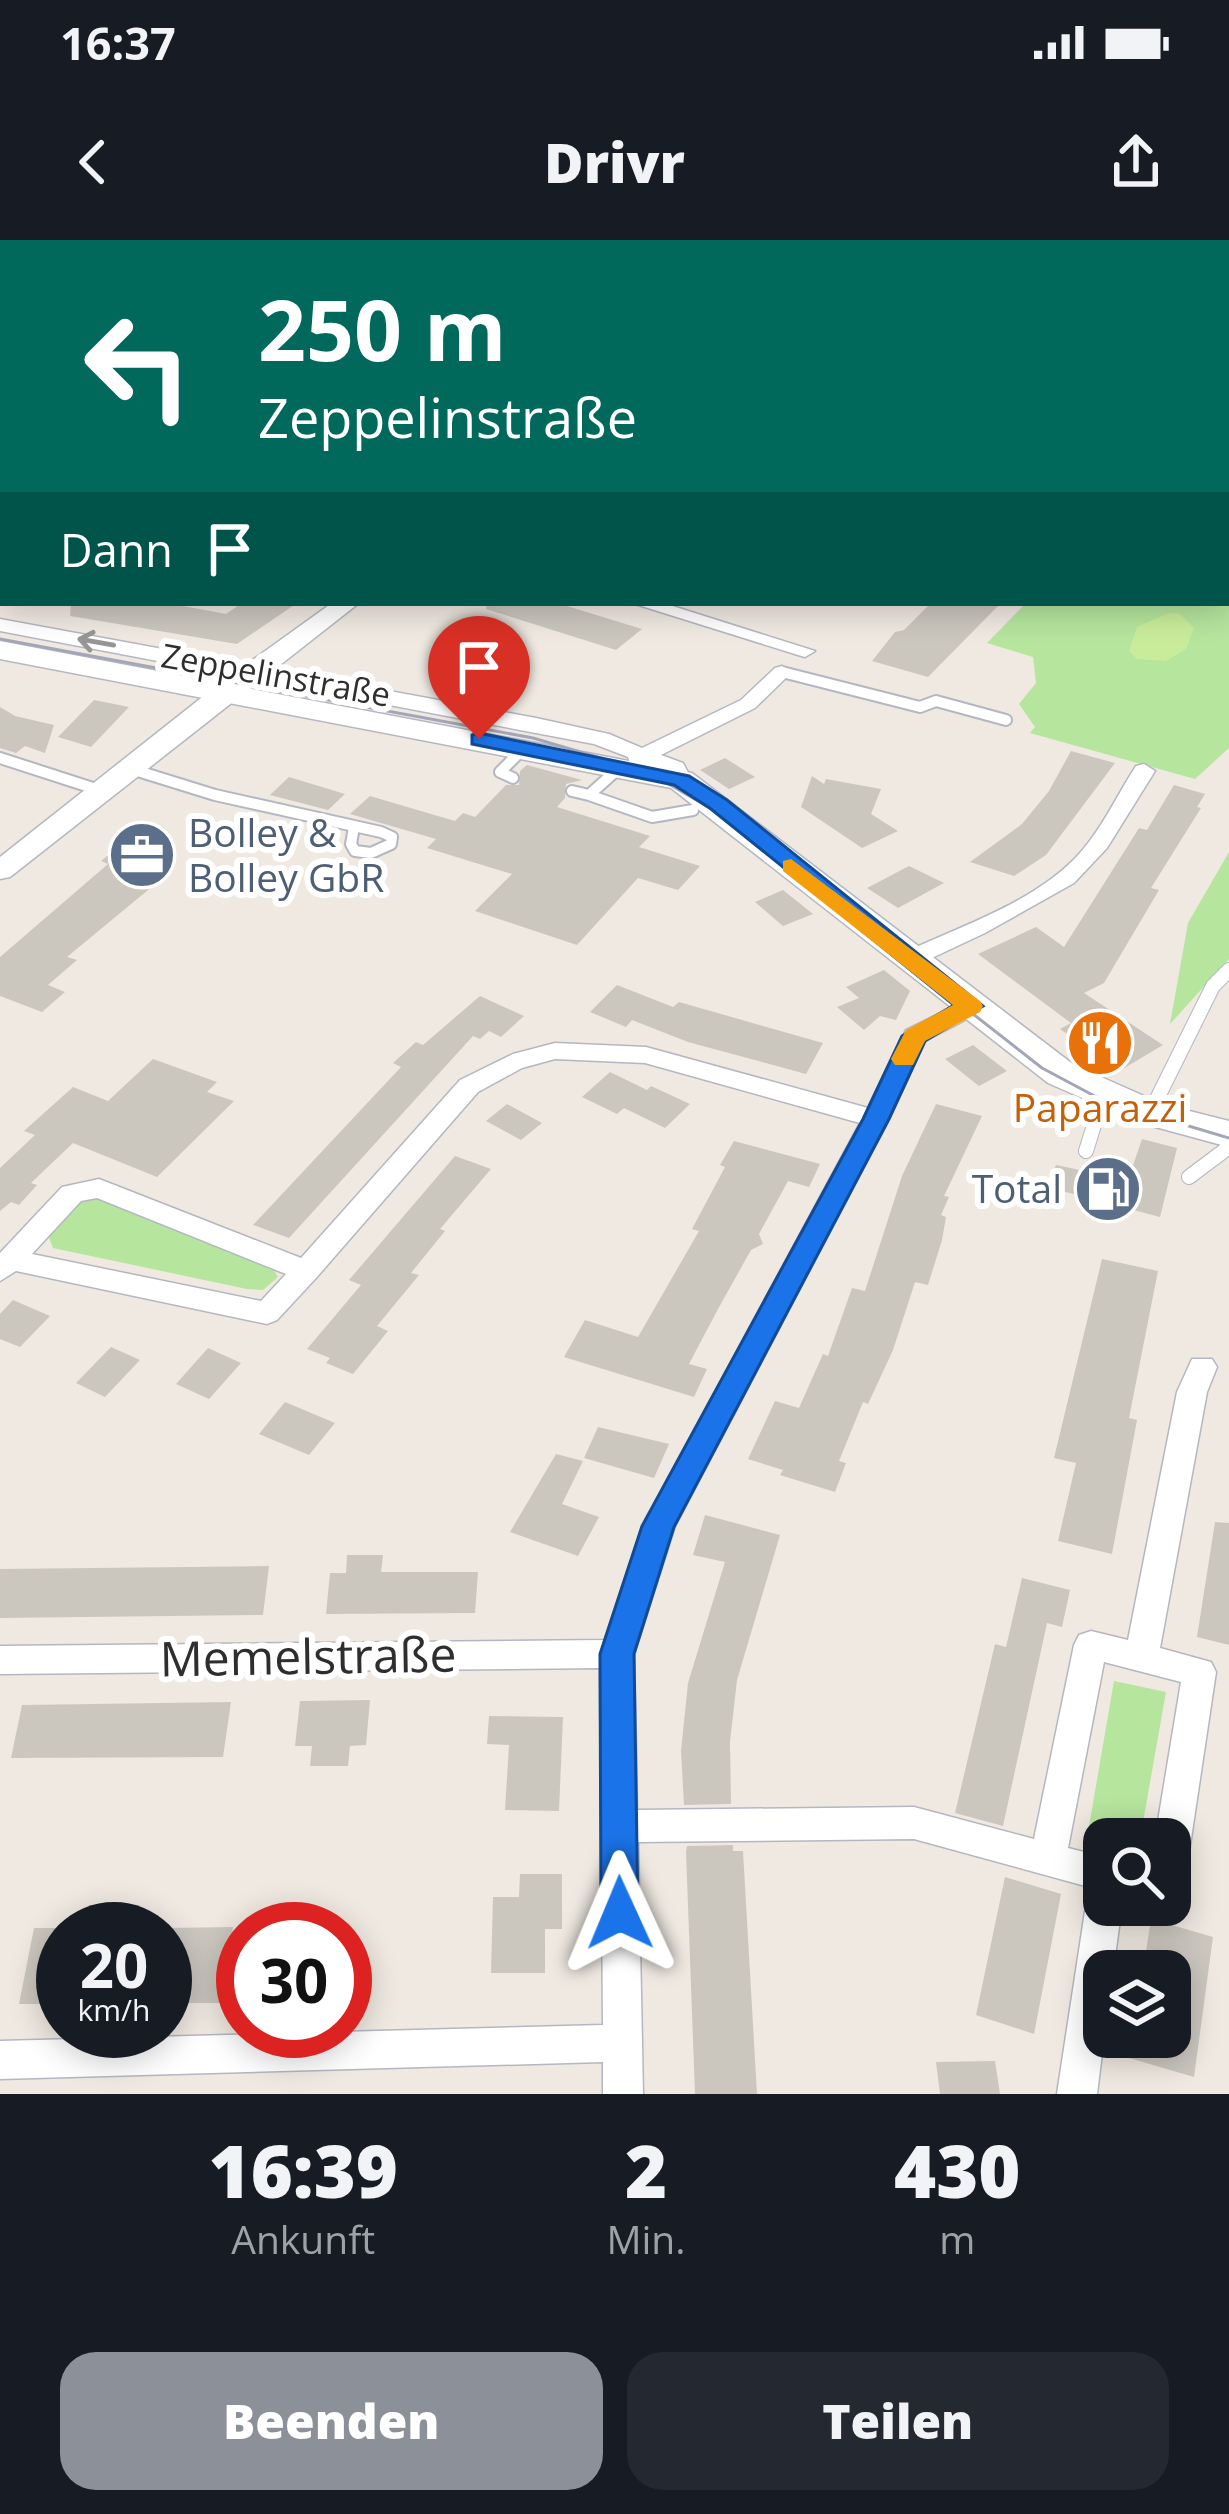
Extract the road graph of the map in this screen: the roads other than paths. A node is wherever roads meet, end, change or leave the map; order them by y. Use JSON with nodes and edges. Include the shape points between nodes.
{"nodes":[{"id":1,"x":342,"y":606,"type":"edge"},
{"id":2,"x":652,"y":606,"type":"edge"},
{"id":3,"x":0,"y":625,"type":"edge"},
{"id":4,"x":0,"y":650,"type":"edge"},
{"id":5,"x":805,"y":651,"type":"dead end"},
{"id":6,"x":252,"y":671,"type":"junction"},
{"id":7,"x":782,"y":672,"type":"joint"},
{"id":8,"x":224,"y":692,"type":"junction"},
{"id":9,"x":1006,"y":719,"type":"dead end"},
{"id":10,"x":524,"y":748,"type":"junction"},
{"id":11,"x":0,"y":758,"type":"edge"},
{"id":12,"x":631,"y":762,"type":"junction"},
{"id":13,"x":128,"y":768,"type":"junction"},
{"id":14,"x":1144,"y":771,"type":"dead end"},
{"id":15,"x":513,"y":778,"type":"dead end"},
{"id":16,"x":99,"y":790,"type":"junction"},
{"id":17,"x":572,"y":791,"type":"dead end"},
{"id":18,"x":589,"y":795,"type":"junction"},
{"id":19,"x":687,"y":795,"type":"junction"},
{"id":20,"x":354,"y":826,"type":"dead end"},
{"id":21,"x":0,"y":871,"type":"edge"},
{"id":22,"x":910,"y":958,"type":"junction"},
{"id":23,"x":1229,"y":970,"type":"edge"},
{"id":24,"x":971,"y":1006,"type":"junction"},
{"id":25,"x":1103,"y":1096,"type":"junction"},
{"id":26,"x":1150,"y":1113,"type":"junction"},
{"id":27,"x":876,"y":1119,"type":"junction"},
{"id":28,"x":1229,"y":1134,"type":"edge"},
{"id":29,"x":1229,"y":1147,"type":"edge"},
{"id":30,"x":1086,"y":1151,"type":"dead end"},
{"id":31,"x":1189,"y":1177,"type":"dead end"},
{"id":32,"x":6,"y":1265,"type":"edge"},
{"id":33,"x":306,"y":1271,"type":"junction"},
{"id":34,"x":1202,"y":1367,"type":"dead end"},
{"id":35,"x":617,"y":1654,"type":"junction"},
{"id":36,"x":1142,"y":1658,"type":"junction"},
{"id":37,"x":0,"y":1660,"type":"edge"},
{"id":38,"x":1214,"y":1676,"type":"edge"},
{"id":39,"x":1180,"y":1818,"type":"edge"},
{"id":40,"x":618,"y":1826,"type":"junction"},
{"id":41,"x":1048,"y":1859,"type":"junction"},
{"id":42,"x":1083,"y":1868,"type":"edge"},
{"id":43,"x":1101,"y":1926,"type":"edge"},
{"id":44,"x":622,"y":2043,"type":"junction"},
{"id":45,"x":0,"y":2060,"type":"edge"},
{"id":46,"x":623,"y":2094,"type":"edge"},
{"id":47,"x":1077,"y":2094,"type":"edge"}],
"edges":[{"from":1,"to":6,"type":"street"},
{"from":2,"to":5,"type":"street"},
{"from":6,"to":3,"type":"street","name":"Zeppelinstraße","one_way":true},
{"from":4,"to":8,"type":"main road","name":"Zeppelinstraße"},
{"from":6,"to":8,"type":"street"},
{"from":6,"to":12,"type":"street","name":"Zeppelinstraße","via":[[536,724]]},
{"from":7,"to":9,"type":"lane"},
{"from":7,"to":12,"type":"street","via":[[748,704]]},
{"from":8,"to":10,"type":"main road","name":"Zeppelinstraße"},
{"from":8,"to":13,"type":"street"},
{"from":10,"to":12,"type":"main road","name":"Zeppelinstraße"},
{"from":10,"to":15,"type":"lane","via":[[500,772]]},
{"from":11,"to":16,"type":"lane"},
{"from":12,"to":18,"type":"lane"},
{"from":12,"to":19,"type":"main road","name":"Zeppelinstraße"},
{"from":13,"to":16,"type":"street"},
{"from":13,"to":20,"type":"lane"},
{"from":14,"to":22,"type":"street","via":[[1072,873]]},
{"from":16,"to":21,"type":"street"},
{"from":17,"to":18,"type":"lane"},
{"from":18,"to":19,"type":"lane","via":[[652,817]]},
{"from":19,"to":22,"type":"main road","name":"Zeppelinstraße","via":[[719,805]]},
{"from":22,"to":24,"type":"main road","name":"Zeppelinstraße"},
{"from":23,"to":26,"type":"lane","via":[[1213,986]]},
{"from":24,"to":25,"type":"main road","name":"Zeppelinstraße","via":[[1061,1075]]},
{"from":24,"to":27,"type":"street","via":[[915,1036]]},
{"from":25,"to":26,"type":"main road","name":"Zeppelinstraße"},
{"from":25,"to":30,"type":"lane"},
{"from":26,"to":28,"type":"main road","name":"Zeppelinstraße"},
{"from":27,"to":33,"type":"street","via":[[646,1055],[555,1051],[513,1062],[469,1086]]},
{"from":27,"to":35,"type":"street","via":[[658,1526]]},
{"from":29,"to":31,"type":"lane"},
{"from":32,"to":33,"type":"street","via":[[267,1313]]},
{"from":32,"to":33,"type":"street","via":[[72,1194],[99,1188]]},
{"from":34,"to":36,"type":"street"},
{"from":35,"to":37,"type":"street","name":"Memelstraße"},
{"from":35,"to":40,"type":"street"},
{"from":36,"to":38,"type":"street"},
{"from":36,"to":41,"type":"street","via":[[1091,1645]]},
{"from":38,"to":39,"type":"street"},
{"from":40,"to":41,"type":"street","via":[[914,1823]]},
{"from":40,"to":44,"type":"street"},
{"from":41,"to":42,"type":"street"},
{"from":43,"to":47,"type":"street"},
{"from":44,"to":45,"type":"street"},
{"from":44,"to":46,"type":"street"}]}
